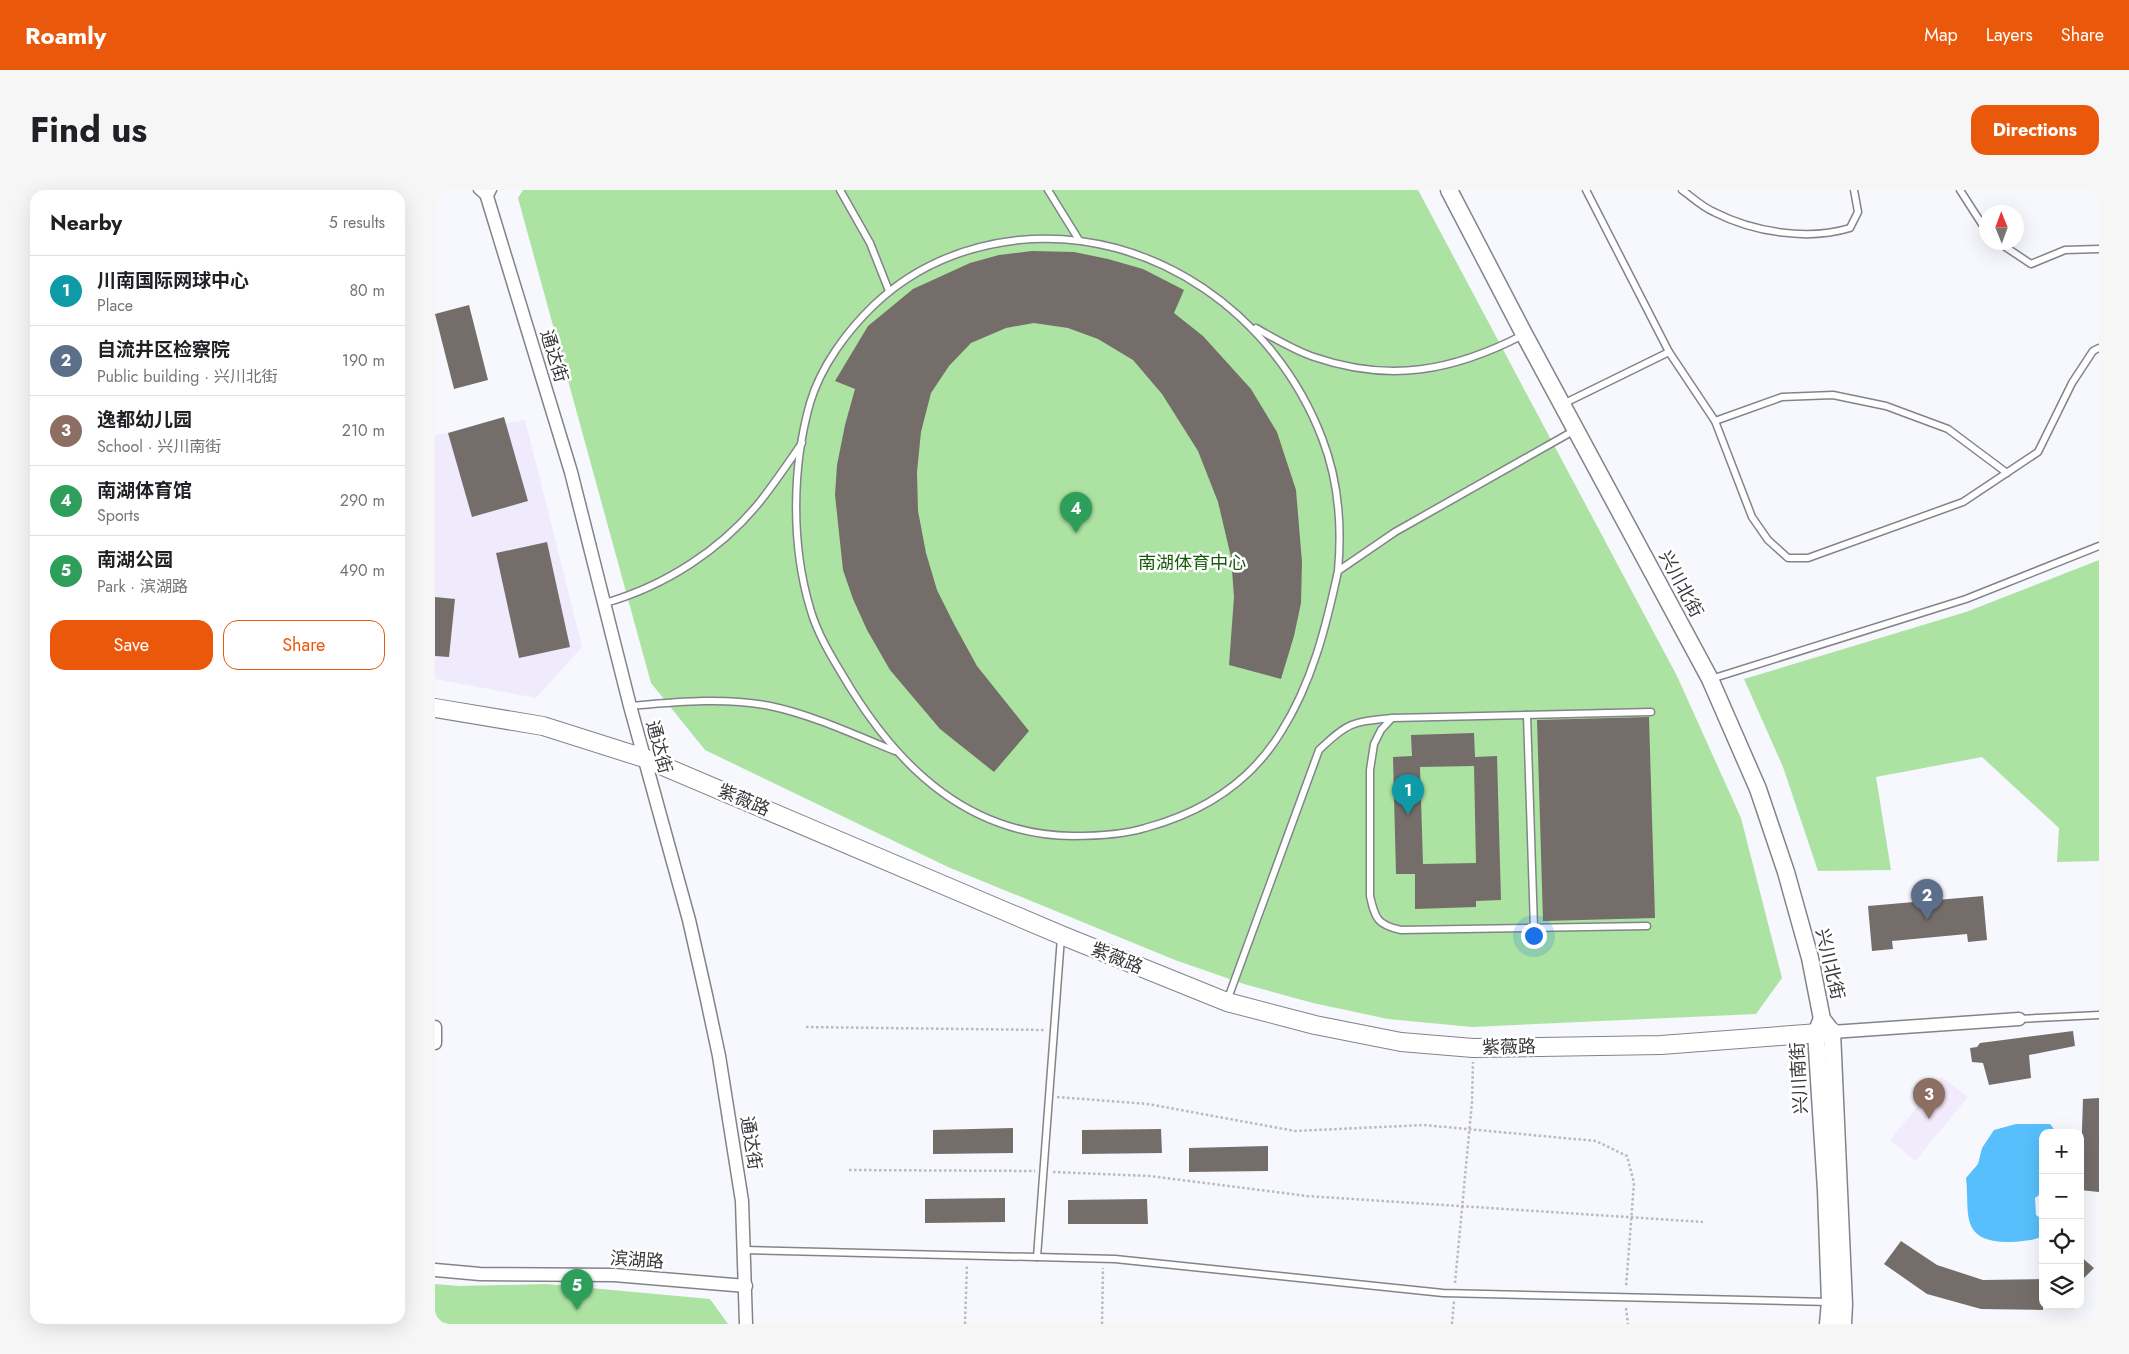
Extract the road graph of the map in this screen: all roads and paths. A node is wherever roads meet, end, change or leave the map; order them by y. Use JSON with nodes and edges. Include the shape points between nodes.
{"nodes":[{"id":1,"x":477,"y":190,"type":"edge"},
{"id":2,"x":840,"y":190,"type":"edge"},
{"id":3,"x":1048,"y":190,"type":"edge"},
{"id":4,"x":1449,"y":190,"type":"edge"},
{"id":5,"x":1586,"y":190,"type":"edge"},
{"id":6,"x":1682,"y":190,"type":"edge"},
{"id":7,"x":1854,"y":190,"type":"edge"},
{"id":8,"x":1960,"y":190,"type":"edge"},
{"id":9,"x":488,"y":193,"type":"edge"},
{"id":10,"x":1979,"y":220,"type":"edge"},
{"id":11,"x":1079,"y":240,"type":"junction"},
{"id":12,"x":2099,"y":248,"type":"edge"},
{"id":13,"x":2010,"y":250,"type":"edge"},
{"id":14,"x":889,"y":291,"type":"junction"},
{"id":15,"x":1251,"y":325,"type":"junction"},
{"id":16,"x":1524,"y":334,"type":"junction"},
{"id":17,"x":2099,"y":348,"type":"edge"},
{"id":18,"x":1669,"y":352,"type":"junction"},
{"id":19,"x":1562,"y":404,"type":"junction"},
{"id":20,"x":1715,"y":421,"type":"junction"},
{"id":21,"x":1575,"y":430,"type":"junction"},
{"id":22,"x":802,"y":442,"type":"junction"},
{"id":23,"x":2007,"y":473,"type":"junction"},
{"id":24,"x":2099,"y":546,"type":"edge"},
{"id":25,"x":1339,"y":571,"type":"junction"},
{"id":26,"x":605,"y":603,"type":"junction"},
{"id":27,"x":1710,"y":679,"type":"junction"},
{"id":28,"x":630,"y":706,"type":"junction"},
{"id":29,"x":435,"y":708,"type":"edge"},
{"id":30,"x":1651,"y":712,"type":"dead end"},
{"id":31,"x":1527,"y":715,"type":"junction"},
{"id":32,"x":1391,"y":718,"type":"junction"},
{"id":33,"x":898,"y":752,"type":"junction"},
{"id":34,"x":644,"y":758,"type":"junction"},
{"id":35,"x":1647,"y":926,"type":"dead end"},
{"id":36,"x":1534,"y":928,"type":"junction"},
{"id":37,"x":1061,"y":935,"type":"junction"},
{"id":38,"x":1227,"y":1002,"type":"junction"},
{"id":39,"x":2099,"y":1015,"type":"edge"},
{"id":40,"x":2019,"y":1019,"type":"joint"},
{"id":41,"x":435,"y":1027,"type":"edge"},
{"id":42,"x":806,"y":1027,"type":"dead end"},
{"id":43,"x":1823,"y":1028,"type":"junction"},
{"id":44,"x":1053,"y":1030,"type":"junction"},
{"id":45,"x":435,"y":1043,"type":"edge"},
{"id":46,"x":1473,"y":1048,"type":"junction"},
{"id":47,"x":1048,"y":1096,"type":"junction"},
{"id":48,"x":849,"y":1170,"type":"dead end"},
{"id":49,"x":1043,"y":1172,"type":"junction"},
{"id":50,"x":1462,"y":1206,"type":"junction"},
{"id":51,"x":1631,"y":1218,"type":"junction"},
{"id":52,"x":1703,"y":1222,"type":"dead end"},
{"id":53,"x":745,"y":1250,"type":"junction"},
{"id":54,"x":968,"y":1256,"type":"junction"},
{"id":55,"x":1037,"y":1257,"type":"junction"},
{"id":56,"x":1103,"y":1259,"type":"junction"},
{"id":57,"x":435,"y":1270,"type":"edge"},
{"id":58,"x":746,"y":1286,"type":"junction"},
{"id":59,"x":1455,"y":1293,"type":"junction"},
{"id":60,"x":1625,"y":1296,"type":"junction"},
{"id":61,"x":1829,"y":1302,"type":"junction"},
{"id":62,"x":746,"y":1324,"type":"edge"},
{"id":63,"x":965,"y":1324,"type":"edge"},
{"id":64,"x":1103,"y":1324,"type":"edge"},
{"id":65,"x":1452,"y":1324,"type":"edge"},
{"id":66,"x":1628,"y":1324,"type":"edge"},
{"id":67,"x":1828,"y":1324,"type":"edge"},
{"id":68,"x":1843,"y":1324,"type":"edge"}],
"edges":[{"from":1,"to":9,"type":"lane"},
{"from":2,"to":14,"type":"lane","via":[[870,243]]},
{"from":3,"to":11,"type":"lane"},
{"from":4,"to":16,"type":"street","name":"兴川北街"},
{"from":5,"to":18,"type":"lane"},
{"from":6,"to":7,"type":"lane","via":[[1713,212],[1752,227],[1804,234],[1833,233],[1850,228],[1858,212]]},
{"from":8,"to":10,"type":"lane"},
{"from":9,"to":26,"type":"street","name":"通达街","via":[[571,472]]},
{"from":11,"to":14,"type":"lane","via":[[1040,238],[975,247],[913,274]]},
{"from":11,"to":15,"type":"lane","via":[[1122,251],[1183,274],[1217,296]]},
{"from":12,"to":13,"type":"lane","via":[[2065,250],[2031,264]]},
{"from":14,"to":22,"type":"lane","via":[[862,317],[821,374]]},
{"from":15,"to":16,"type":"lane","via":[[1314,357],[1351,366],[1409,372],[1448,366],[1489,352]]},
{"from":15,"to":25,"type":"lane","via":[[1289,374],[1311,410],[1324,442],[1338,511],[1341,539]]},
{"from":16,"to":19,"type":"street","name":"兴川北街"},
{"from":17,"to":23,"type":"lane","via":[[2093,351],[2072,382],[2038,452]]},
{"from":18,"to":19,"type":"lane"},
{"from":18,"to":20,"type":"lane"},
{"from":19,"to":21,"type":"street","name":"兴川北街"},
{"from":20,"to":23,"type":"lane","via":[[1782,398],[1833,396],[1885,406],[1948,429]]},
{"from":20,"to":23,"type":"lane","via":[[1752,517],[1768,540],[1789,558],[1809,558],[1963,502]]},
{"from":21,"to":25,"type":"lane","via":[[1395,532]]},
{"from":21,"to":27,"type":"street","name":"兴川北街"},
{"from":22,"to":26,"type":"lane","via":[[761,501],[713,546],[665,580],[634,595]]},
{"from":22,"to":33,"type":"lane","via":[[797,527],[811,611],[832,658]]},
{"from":24,"to":27,"type":"lane","via":[[1965,598]]},
{"from":25,"to":33,"type":"lane","via":[[1315,663],[1280,735],[1231,789],[1201,808],[1168,822],[1133,832],[1092,836],[1051,836],[1007,827],[971,813],[927,781]]},
{"from":26,"to":28,"type":"street","name":"通达街"},
{"from":27,"to":43,"type":"street","name":"兴川北街","via":[[1758,789],[1786,872],[1810,958]]},
{"from":28,"to":33,"type":"lane","via":[[686,702],[770,706],[831,725]]},
{"from":28,"to":34,"type":"street","name":"通达街"},
{"from":29,"to":34,"type":"main road","name":"紫薇路","via":[[543,726]]},
{"from":30,"to":31,"type":"lane"},
{"from":31,"to":32,"type":"lane"},
{"from":31,"to":36,"type":"lane"},
{"from":32,"to":36,"type":"lane","via":[[1374,744],[1370,770],[1370,896],[1374,915],[1385,927],[1401,930]]},
{"from":32,"to":38,"type":"lane","via":[[1357,722],[1340,729],[1319,750]]},
{"from":34,"to":37,"type":"main road","name":"紫薇路"},
{"from":34,"to":53,"type":"street","name":"通达街","via":[[689,920],[719,1056],[743,1201]]},
{"from":35,"to":36,"type":"lane"},
{"from":37,"to":38,"type":"main road","name":"紫薇路"},
{"from":37,"to":44,"type":"lane"},
{"from":38,"to":46,"type":"main road","name":"紫薇路","via":[[1315,1025],[1401,1042]]},
{"from":39,"to":40,"type":"lane"},
{"from":40,"to":43,"type":"street"},
{"from":41,"to":45,"type":"street"},
{"from":42,"to":44,"type":"path"},
{"from":43,"to":46,"type":"main road","name":"紫薇路","via":[[1661,1045]]},
{"from":43,"to":61,"type":"street","name":"兴川南街"},
{"from":43,"to":68,"type":"street","name":"兴川南街","via":[[1845,1304]]},
{"from":44,"to":47,"type":"lane"},
{"from":46,"to":50,"type":"path","via":[[1472,1102]]},
{"from":47,"to":49,"type":"lane"},
{"from":47,"to":51,"type":"path","via":[[1148,1104],[1295,1131],[1424,1125],[1596,1141],[1627,1156],[1634,1183]]},
{"from":48,"to":49,"type":"path"},
{"from":49,"to":50,"type":"path","via":[[1150,1176],[1307,1196]]},
{"from":49,"to":55,"type":"lane"},
{"from":50,"to":51,"type":"path"},
{"from":50,"to":59,"type":"path"},
{"from":51,"to":52,"type":"path"},
{"from":51,"to":60,"type":"path"},
{"from":53,"to":54,"type":"lane"},
{"from":53,"to":58,"type":"street","name":"通达街"},
{"from":54,"to":55,"type":"lane"},
{"from":54,"to":63,"type":"path"},
{"from":55,"to":56,"type":"lane"},
{"from":56,"to":59,"type":"lane"},
{"from":56,"to":64,"type":"path"},
{"from":57,"to":58,"type":"street","name":"滨湖路","via":[[480,1274],[614,1275]]},
{"from":58,"to":62,"type":"street","name":"通达街"},
{"from":59,"to":60,"type":"lane"},
{"from":59,"to":65,"type":"path"},
{"from":60,"to":61,"type":"lane"},
{"from":60,"to":66,"type":"path"},
{"from":61,"to":67,"type":"street","name":"兴川南街"}]}
